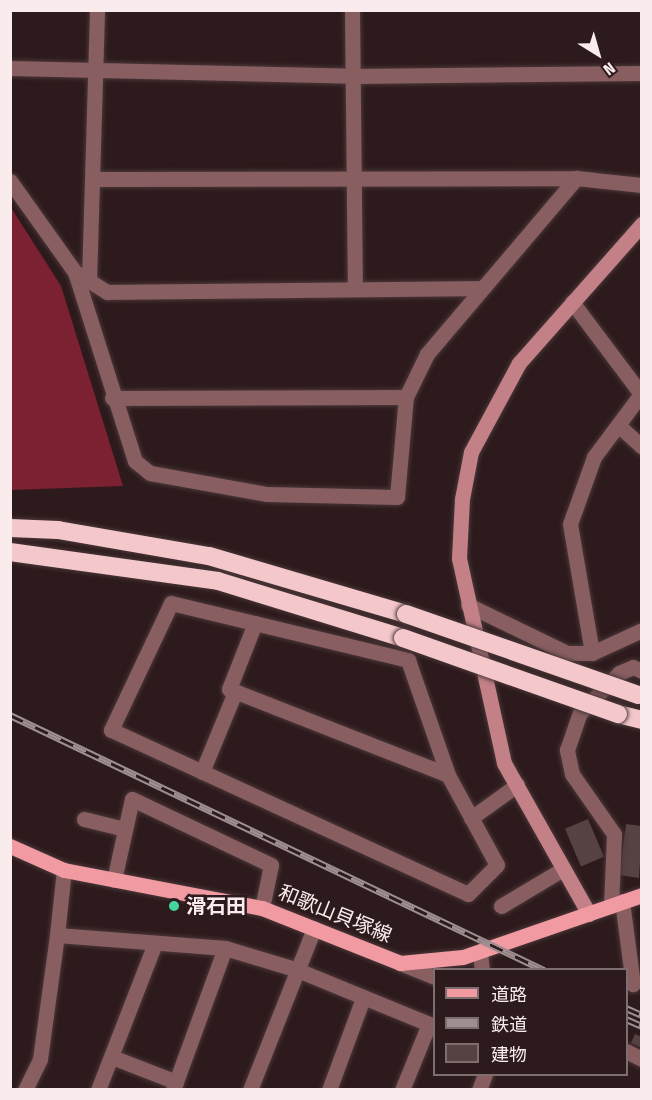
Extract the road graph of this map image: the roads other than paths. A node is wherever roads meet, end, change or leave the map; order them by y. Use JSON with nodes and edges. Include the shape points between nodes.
{"nodes":[{"id":1,"x":97,"y":10,"type":"edge"},
{"id":2,"x":352,"y":10,"type":"edge"},
{"id":3,"x":10,"y":68,"type":"edge"},
{"id":4,"x":96,"y":69,"type":"junction"},
{"id":5,"x":642,"y":73,"type":"edge"},
{"id":6,"x":353,"y":76,"type":"junction"},
{"id":7,"x":576,"y":178,"type":"junction"},
{"id":8,"x":95,"y":179,"type":"junction"},
{"id":9,"x":10,"y":181,"type":"edge"},
{"id":10,"x":354,"y":182,"type":"junction"},
{"id":11,"x":642,"y":185,"type":"edge"},
{"id":12,"x":642,"y":224,"type":"edge"},
{"id":13,"x":75,"y":272,"type":"junction"},
{"id":14,"x":89,"y":281,"type":"junction"},
{"id":15,"x":356,"y":288,"type":"junction"},
{"id":16,"x":482,"y":288,"type":"junction"},
{"id":17,"x":573,"y":302,"type":"junction"},
{"id":18,"x":406,"y":397,"type":"junction"},
{"id":19,"x":112,"y":398,"type":"junction"},
{"id":20,"x":619,"y":426,"type":"junction"},
{"id":21,"x":642,"y":447,"type":"edge"},
{"id":22,"x":10,"y":528,"type":"edge"},
{"id":23,"x":10,"y":552,"type":"edge"},
{"id":24,"x":468,"y":605,"type":"junction"},
{"id":25,"x":255,"y":623,"type":"junction"},
{"id":26,"x":642,"y":630,"type":"edge"},
{"id":27,"x":592,"y":653,"type":"junction"},
{"id":28,"x":642,"y":671,"type":"edge"},
{"id":29,"x":235,"y":692,"type":"junction"},
{"id":30,"x":640,"y":696,"type":"edge"},
{"id":31,"x":642,"y":720,"type":"edge"},
{"id":32,"x":202,"y":772,"type":"junction"},
{"id":33,"x":448,"y":775,"type":"junction"},
{"id":34,"x":517,"y":785,"type":"junction"},
{"id":35,"x":471,"y":818,"type":"junction"},
{"id":36,"x":84,"y":819,"type":"dead end"},
{"id":37,"x":125,"y":830,"type":"junction"},
{"id":38,"x":10,"y":846,"type":"edge"},
{"id":39,"x":563,"y":869,"type":"junction"},
{"id":40,"x":64,"y":870,"type":"junction"},
{"id":41,"x":114,"y":880,"type":"junction"},
{"id":42,"x":642,"y":895,"type":"edge"},
{"id":43,"x":616,"y":904,"type":"junction"},
{"id":44,"x":501,"y":906,"type":"dead end"},
{"id":45,"x":262,"y":908,"type":"junction"},
{"id":46,"x":589,"y":914,"type":"junction"},
{"id":47,"x":314,"y":928,"type":"junction"},
{"id":48,"x":57,"y":935,"type":"junction"},
{"id":49,"x":155,"y":943,"type":"junction"},
{"id":50,"x":225,"y":948,"type":"junction"},
{"id":51,"x":480,"y":951,"type":"junction"},
{"id":52,"x":400,"y":963,"type":"junction"},
{"id":53,"x":482,"y":968,"type":"edge"},
{"id":54,"x":295,"y":969,"type":"junction"},
{"id":55,"x":635,"y":975,"type":"edge"},
{"id":56,"x":433,"y":976,"type":"edge"},
{"id":57,"x":363,"y":998,"type":"junction"},
{"id":58,"x":432,"y":1025,"type":"edge"},
{"id":59,"x":628,"y":1052,"type":"edge"},
{"id":60,"x":112,"y":1057,"type":"junction"},
{"id":61,"x":642,"y":1059,"type":"edge"},
{"id":62,"x":175,"y":1086,"type":"edge"},
{"id":63,"x":25,"y":1089,"type":"edge"},
{"id":64,"x":98,"y":1089,"type":"edge"},
{"id":65,"x":250,"y":1089,"type":"edge"},
{"id":66,"x":328,"y":1089,"type":"edge"},
{"id":67,"x":402,"y":1089,"type":"edge"}],
"edges":[{"from":1,"to":4,"type":"street"},
{"from":2,"to":6,"type":"street"},
{"from":3,"to":4,"type":"street"},
{"from":4,"to":6,"type":"street"},
{"from":4,"to":8,"type":"street"},
{"from":5,"to":6,"type":"street"},
{"from":6,"to":10,"type":"street"},
{"from":7,"to":10,"type":"street"},
{"from":7,"to":11,"type":"street"},
{"from":7,"to":16,"type":"street"},
{"from":8,"to":10,"type":"street"},
{"from":8,"to":14,"type":"street"},
{"from":9,"to":13,"type":"street"},
{"from":10,"to":15,"type":"street"},
{"from":12,"to":17,"type":"street"},
{"from":13,"to":14,"type":"street"},
{"from":13,"to":19,"type":"street"},
{"from":14,"to":15,"type":"street","via":[[107,292]]},
{"from":15,"to":16,"type":"street"},
{"from":16,"to":18,"type":"street","via":[[427,354]]},
{"from":17,"to":20,"type":"street","via":[[641,394]]},
{"from":17,"to":24,"type":"street","via":[[519,363],[471,452],[462,500],[459,558]]},
{"from":18,"to":19,"type":"street"},
{"from":18,"to":19,"type":"street","via":[[397,497],[279,496],[213,489],[150,473],[135,461]]},
{"from":20,"to":21,"type":"street"},
{"from":20,"to":27,"type":"street","via":[[594,457],[570,525]]},
{"from":22,"to":30,"type":"highway","bridge":true,"via":[[209,556],[406,614]]},
{"from":23,"to":31,"type":"highway","bridge":true,"via":[[42,553],[218,581],[404,638]]},
{"from":24,"to":27,"type":"street","via":[[567,652]]},
{"from":24,"to":34,"type":"street","via":[[494,727]]},
{"from":25,"to":29,"type":"street","via":[[229,689]]},
{"from":25,"to":32,"type":"street","via":[[171,603],[111,730]]},
{"from":25,"to":33,"type":"street","via":[[408,660]]},
{"from":26,"to":27,"type":"street"},
{"from":28,"to":43,"type":"street","via":[[633,667],[619,673],[580,713],[567,750],[572,774],[614,834]]},
{"from":29,"to":32,"type":"street"},
{"from":29,"to":33,"type":"street"},
{"from":32,"to":35,"type":"street","via":[[468,894],[496,865]]},
{"from":33,"to":35,"type":"street"},
{"from":34,"to":35,"type":"street"},
{"from":34,"to":39,"type":"street"},
{"from":36,"to":37,"type":"street"},
{"from":37,"to":41,"type":"street"},
{"from":37,"to":45,"type":"street","via":[[132,799],[271,865]]},
{"from":38,"to":40,"type":"main road","name":"和歌山貝塚線"},
{"from":39,"to":44,"type":"street"},
{"from":39,"to":46,"type":"street"},
{"from":40,"to":41,"type":"main road","name":"和歌山貝塚線"},
{"from":40,"to":48,"type":"street"},
{"from":41,"to":45,"type":"main road","name":"和歌山貝塚線"},
{"from":42,"to":43,"type":"main road","name":"和歌山貝塚線"},
{"from":43,"to":46,"type":"main road","name":"和歌山貝塚線"},
{"from":43,"to":55,"type":"street"},
{"from":45,"to":47,"type":"main road","name":"和歌山貝塚線"},
{"from":46,"to":51,"type":"main road","name":"和歌山貝塚線"},
{"from":47,"to":52,"type":"main road","name":"和歌山貝塚線"},
{"from":47,"to":54,"type":"street"},
{"from":48,"to":49,"type":"street"},
{"from":48,"to":63,"type":"street","via":[[40,1059]]},
{"from":49,"to":50,"type":"street"},
{"from":49,"to":60,"type":"street"},
{"from":50,"to":54,"type":"street"},
{"from":50,"to":62,"type":"street"},
{"from":51,"to":52,"type":"main road","name":"和歌山貝塚線","via":[[428,963]]},
{"from":51,"to":53,"type":"street"},
{"from":52,"to":56,"type":"street"},
{"from":54,"to":57,"type":"street"},
{"from":54,"to":65,"type":"street"},
{"from":57,"to":58,"type":"street"},
{"from":57,"to":66,"type":"street"},
{"from":58,"to":67,"type":"street"},
{"from":59,"to":61,"type":"street"},
{"from":60,"to":62,"type":"street"},
{"from":60,"to":64,"type":"street"}]}
